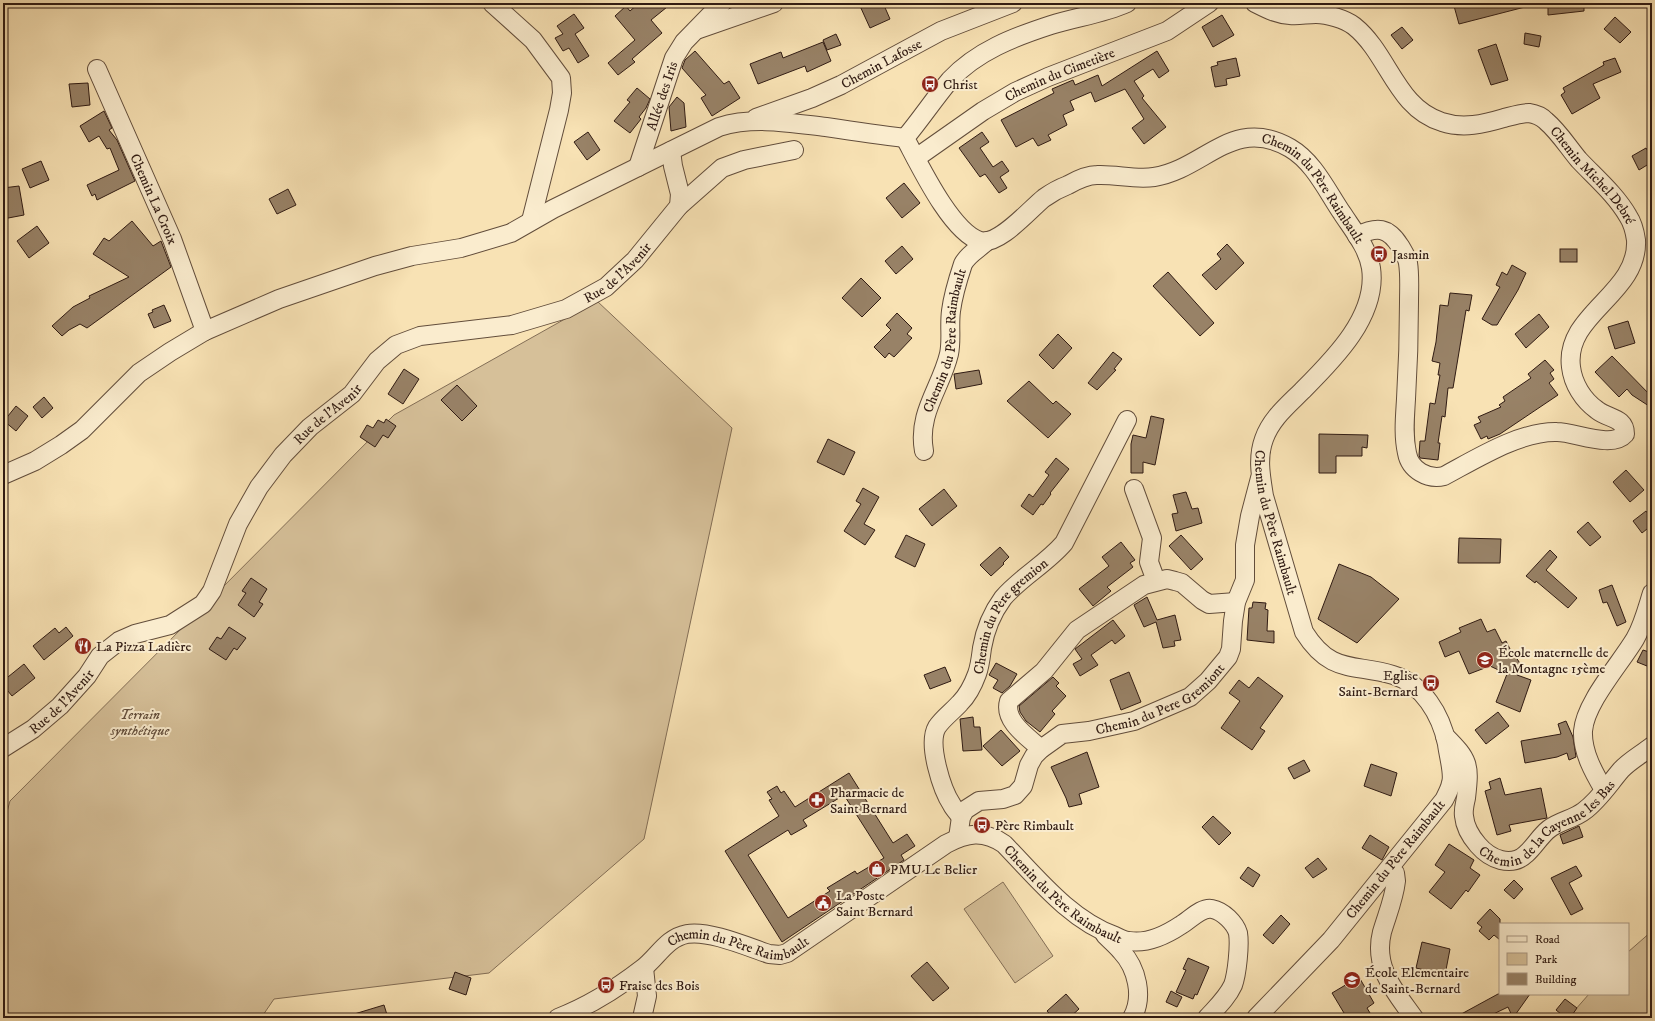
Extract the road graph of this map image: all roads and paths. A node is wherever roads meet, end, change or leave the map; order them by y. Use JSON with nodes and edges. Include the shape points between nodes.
{"nodes":[{"id":1,"x":492,"y":3,"type":"edge"},
{"id":2,"x":722,"y":3,"type":"edge"},
{"id":3,"x":774,"y":3,"type":"edge"},
{"id":4,"x":1012,"y":3,"type":"edge"},
{"id":5,"x":1127,"y":3,"type":"edge"},
{"id":6,"x":1209,"y":3,"type":"edge"},
{"id":7,"x":1255,"y":3,"type":"edge"},
{"id":8,"x":696,"y":30,"type":"junction"},
{"id":9,"x":97,"y":69,"type":"dead end"},
{"id":10,"x":749,"y":120,"type":"junction"},
{"id":11,"x":905,"y":138,"type":"junction"},
{"id":12,"x":794,"y":150,"type":"dead end"},
{"id":13,"x":671,"y":152,"type":"junction"},
{"id":14,"x":916,"y":158,"type":"junction"},
{"id":15,"x":638,"y":167,"type":"junction"},
{"id":16,"x":679,"y":206,"type":"junction"},
{"id":17,"x":531,"y":221,"type":"junction"},
{"id":18,"x":1357,"y":236,"type":"junction"},
{"id":19,"x":987,"y":241,"type":"junction"},
{"id":20,"x":205,"y":331,"type":"junction"},
{"id":21,"x":1127,"y":420,"type":"dead end"},
{"id":22,"x":924,"y":451,"type":"dead end"},
{"id":23,"x":3,"y":475,"type":"edge"},
{"id":24,"x":1261,"y":476,"type":"junction"},
{"id":25,"x":1134,"y":489,"type":"dead end"},
{"id":26,"x":1156,"y":581,"type":"junction"},
{"id":27,"x":1652,"y":593,"type":"edge"},
{"id":28,"x":1236,"y":602,"type":"junction"},
{"id":29,"x":1445,"y":736,"type":"junction"},
{"id":30,"x":1652,"y":746,"type":"edge"},
{"id":31,"x":3,"y":748,"type":"edge"},
{"id":32,"x":1040,"y":749,"type":"junction"},
{"id":33,"x":1604,"y":790,"type":"junction"},
{"id":34,"x":961,"y":817,"type":"junction"},
{"id":35,"x":958,"y":838,"type":"junction"},
{"id":36,"x":1390,"y":868,"type":"junction"},
{"id":37,"x":1099,"y":930,"type":"junction"},
{"id":38,"x":644,"y":968,"type":"junction"},
{"id":39,"x":558,"y":1018,"type":"edge"},
{"id":40,"x":642,"y":1018,"type":"edge"},
{"id":41,"x":1132,"y":1018,"type":"edge"},
{"id":42,"x":1207,"y":1018,"type":"edge"},
{"id":43,"x":1256,"y":1018,"type":"edge"},
{"id":44,"x":1414,"y":1018,"type":"edge"}],
"edges":[{"from":1,"to":17,"type":"street","via":[[533,40],[561,78],[559,110]]},
{"from":2,"to":8,"type":"street","name":"Allée des Iris"},
{"from":3,"to":8,"type":"street","name":"Allée des Iris"},
{"from":4,"to":10,"type":"street","name":"Chemin Lafosse","via":[[942,31],[812,98]]},
{"from":5,"to":11,"type":"street","via":[[1114,9],[1027,33],[972,60],[951,80]]},
{"from":6,"to":14,"type":"street","name":"Chemin du Cimetière","via":[[1167,31],[1015,92]]},
{"from":7,"to":18,"type":"street","name":"Chemin Michel Debré","via":[[1272,12],[1291,15],[1318,14],[1337,18],[1352,25],[1378,52],[1406,98],[1422,112],[1442,122],[1464,126],[1484,124],[1519,114],[1538,115],[1552,126],[1578,159],[1614,197],[1629,217],[1636,240],[1634,262],[1623,280],[1577,332],[1571,352],[1571,366],[1584,399],[1599,412],[1616,418],[1624,425],[1626,434],[1619,440],[1609,441],[1557,432],[1525,437],[1436,478],[1415,468],[1407,455],[1404,435],[1409,349],[1408,262],[1389,232],[1379,229]]},
{"from":8,"to":15,"type":"street","name":"Allée des Iris","via":[[684,42],[674,58]]},
{"from":9,"to":20,"type":"street","name":"Chemin La Croix","via":[[172,239]]},
{"from":10,"to":11,"type":"street","via":[[790,122]]},
{"from":10,"to":13,"type":"street","via":[[719,127]]},
{"from":11,"to":14,"type":"street"},
{"from":12,"to":16,"type":"street","name":"Rue de l'Avenir","via":[[744,160],[722,168]]},
{"from":13,"to":15,"type":"street"},
{"from":13,"to":16,"type":"street","via":[[680,194]]},
{"from":14,"to":19,"type":"street","via":[[936,195],[963,230],[980,241]]},
{"from":15,"to":17,"type":"street"},
{"from":16,"to":31,"type":"street","name":"Rue de l'Avenir","via":[[635,260],[606,287],[566,309],[512,325],[420,336],[396,345],[377,361],[352,394],[310,428],[283,455],[259,487],[238,524],[212,591],[203,604],[170,625],[119,641],[100,656],[87,676],[60,706],[33,729]]},
{"from":17,"to":20,"type":"street","via":[[511,233],[461,248],[412,256],[375,266],[279,300]]},
{"from":18,"to":19,"type":"street","name":"Chemin du Père Raimbault","via":[[1311,166],[1290,148],[1264,137],[1236,140],[1178,171],[1156,177],[1135,179],[1096,175],[1070,183],[1045,197],[1003,234]]},
{"from":18,"to":24,"type":"street","name":"Chemin du Père Raimbault","via":[[1371,267],[1370,294],[1361,318],[1336,356],[1274,420],[1259,457]]},
{"from":19,"to":22,"type":"street","name":"Chemin du Père Raimbault","via":[[966,257],[962,264],[951,312],[946,366],[929,404],[925,420]]},
{"from":20,"to":23,"type":"street","via":[[139,373],[82,430],[61,445],[35,461]]},
{"from":21,"to":34,"type":"street","name":"Chemin du Père gremion","via":[[1064,543],[1004,598],[991,618],[986,630],[978,672],[961,702],[937,727],[934,750],[943,787],[952,806]]},
{"from":24,"to":28,"type":"street","name":"Chemin du Pere Gremiont","via":[[1245,546],[1245,580]]},
{"from":24,"to":29,"type":"street","name":"Chemin du Père Raimbault","via":[[1264,496],[1304,632],[1311,643],[1330,660],[1345,667],[1393,675],[1406,680],[1430,703]]},
{"from":25,"to":26,"type":"street","via":[[1152,538],[1149,562]]},
{"from":26,"to":28,"type":"street","via":[[1167,579],[1182,583],[1209,604]]},
{"from":26,"to":32,"type":"street","via":[[1124,597],[1077,630],[1044,670],[1008,701],[1009,718]]},
{"from":27,"to":33,"type":"street","via":[[1642,626],[1589,708],[1583,731],[1586,755]]},
{"from":28,"to":32,"type":"street","name":"Chemin du Pere Gremiont","via":[[1228,657],[1190,697],[1134,721],[1062,734]]},
{"from":29,"to":33,"type":"street","name":"Chemin de la Cayenne les Bas","via":[[1460,750],[1469,772],[1464,816],[1467,827],[1481,849],[1501,861],[1510,861],[1525,855],[1549,829],[1584,811]]},
{"from":29,"to":36,"type":"street","name":"Chemin du Père Raimbault","via":[[1452,782],[1444,800]]},
{"from":30,"to":33,"type":"street","name":"Chemin de la Cayenne les Bas","via":[[1622,769]]},
{"from":32,"to":34,"type":"street","name":"Chemin du Pere Gremiont","via":[[1029,765],[1020,792],[1003,799],[979,801],[965,810]]},
{"from":34,"to":35,"type":"street"},
{"from":35,"to":37,"type":"street","name":"Chemin du Père Raimbault","via":[[984,835],[1004,844],[1052,894]]},
{"from":35,"to":38,"type":"street","name":"Chemin du Père Raimbault","via":[[787,953],[769,954],[705,934],[687,934],[670,941]]},
{"from":36,"to":43,"type":"street","name":"Chemin du Père Raimbault","via":[[1331,940]]},
{"from":36,"to":44,"type":"street","via":[[1395,873],[1396,881],[1379,948],[1381,964],[1388,980]]},
{"from":37,"to":41,"type":"street","via":[[1122,952],[1136,976],[1139,995]]},
{"from":37,"to":42,"type":"street","name":"Chemin du Père Raimbault","via":[[1129,941],[1154,939],[1205,910],[1212,909],[1225,914],[1238,933],[1237,968],[1234,984]]},
{"from":38,"to":39,"type":"street","name":"Chemin du Père Raimbault","via":[[597,1000]]},
{"from":38,"to":40,"type":"street","via":[[647,996]]}]}
